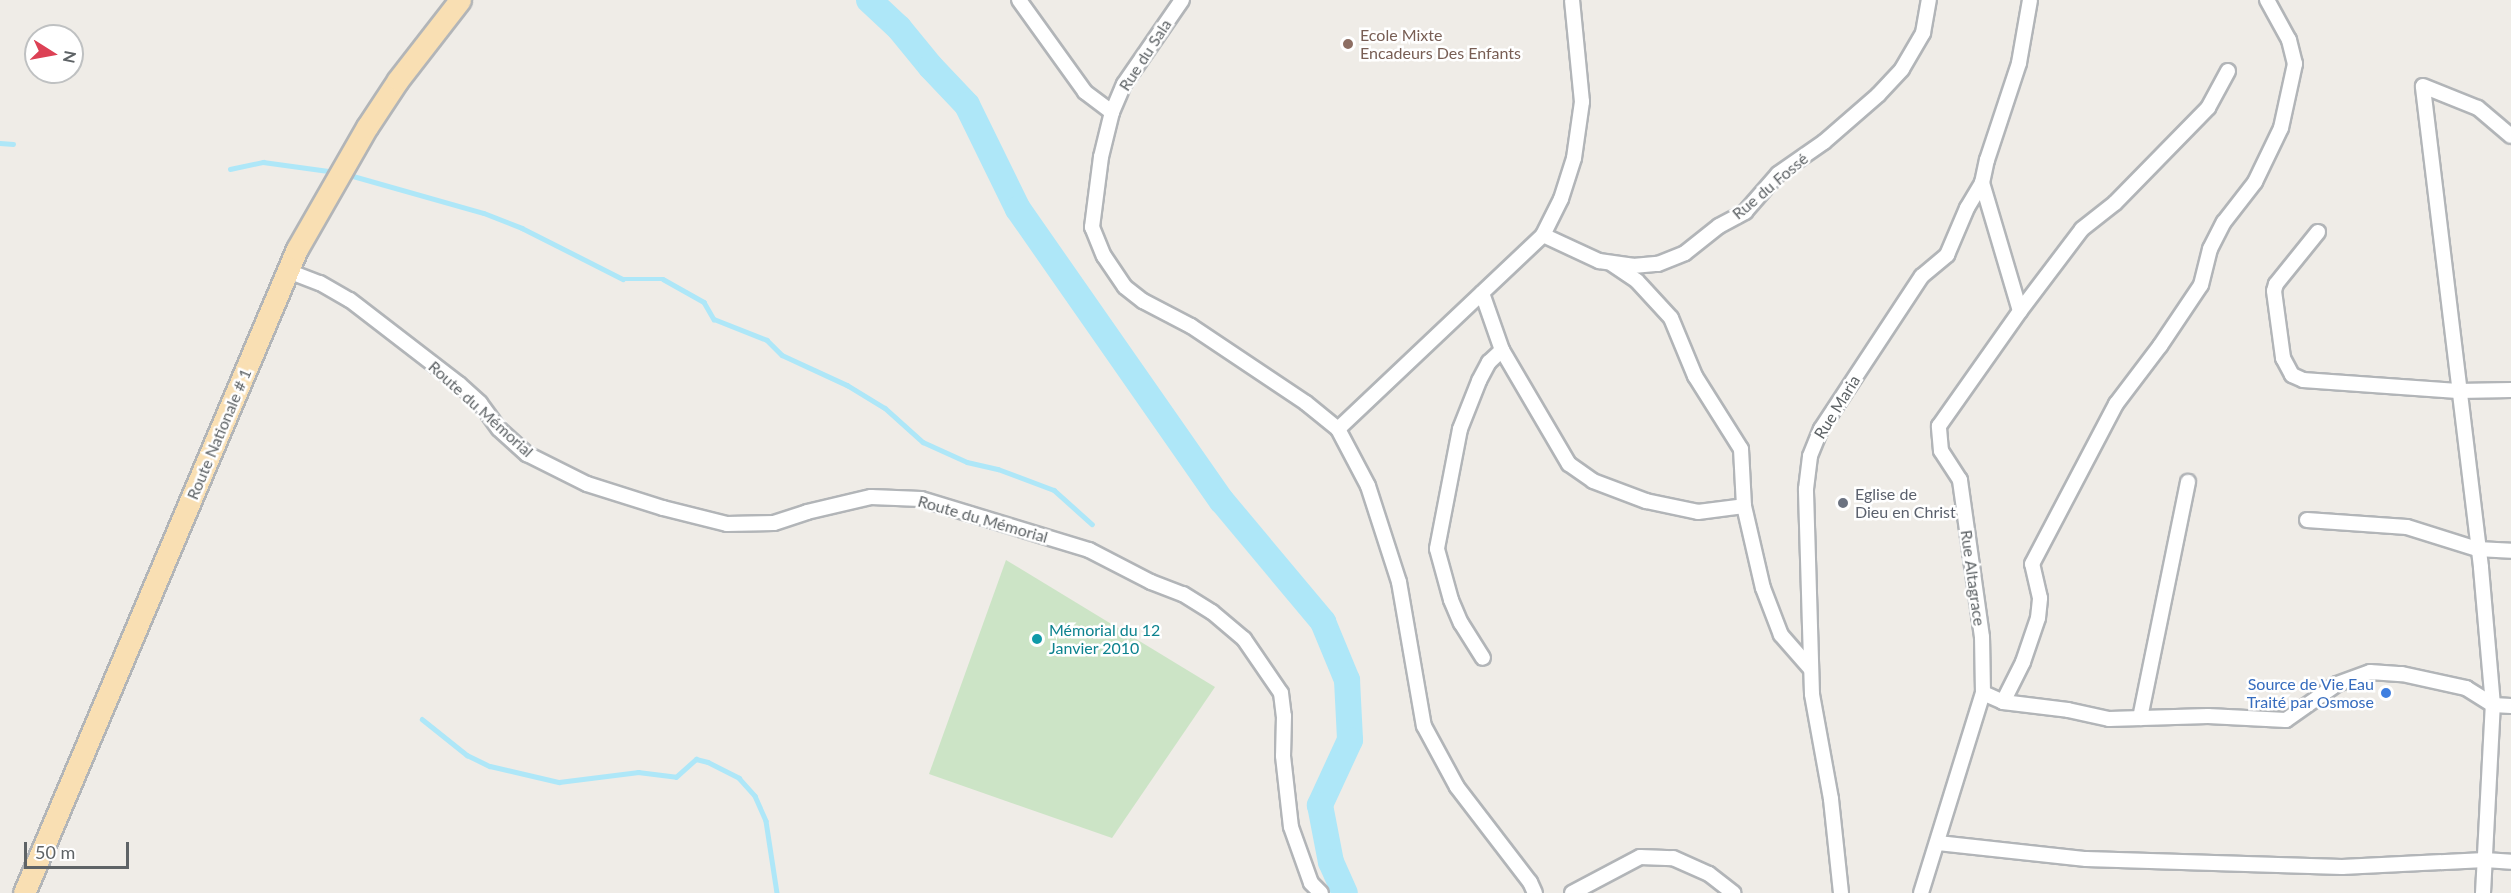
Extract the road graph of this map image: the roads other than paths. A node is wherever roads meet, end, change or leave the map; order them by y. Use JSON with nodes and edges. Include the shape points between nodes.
{"nodes":[{"id":1,"x":459,"y":0,"type":"edge"},
{"id":2,"x":1019,"y":0,"type":"edge"},
{"id":3,"x":1182,"y":0,"type":"edge"},
{"id":4,"x":1572,"y":0,"type":"edge"},
{"id":5,"x":1929,"y":0,"type":"edge"},
{"id":6,"x":2030,"y":0,"type":"edge"},
{"id":7,"x":2266,"y":0,"type":"edge"},
{"id":8,"x":2228,"y":71,"type":"dead end"},
{"id":9,"x":1112,"y":112,"type":"junction"},
{"id":10,"x":2511,"y":136,"type":"edge"},
{"id":11,"x":1982,"y":183,"type":"junction"},
{"id":12,"x":2318,"y":232,"type":"dead end"},
{"id":13,"x":1544,"y":235,"type":"junction"},
{"id":14,"x":1611,"y":262,"type":"junction"},
{"id":15,"x":288,"y":271,"type":"junction"},
{"id":16,"x":1482,"y":293,"type":"junction"},
{"id":17,"x":2020,"y":311,"type":"junction"},
{"id":18,"x":1502,"y":350,"type":"junction"},
{"id":19,"x":2511,"y":390,"type":"edge"},
{"id":20,"x":2458,"y":392,"type":"junction"},
{"id":21,"x":1338,"y":429,"type":"junction"},
{"id":22,"x":2188,"y":482,"type":"dead end"},
{"id":23,"x":1744,"y":506,"type":"junction"},
{"id":24,"x":2307,"y":520,"type":"dead end"},
{"id":25,"x":2477,"y":549,"type":"junction"},
{"id":26,"x":2511,"y":551,"type":"edge"},
{"id":27,"x":1483,"y":658,"type":"dead end"},
{"id":28,"x":1810,"y":668,"type":"junction"},
{"id":29,"x":1983,"y":693,"type":"junction"},
{"id":30,"x":2003,"y":702,"type":"junction"},
{"id":31,"x":2493,"y":705,"type":"junction"},
{"id":32,"x":2511,"y":706,"type":"edge"},
{"id":33,"x":2140,"y":718,"type":"junction"},
{"id":34,"x":1938,"y":843,"type":"junction"},
{"id":35,"x":2485,"y":860,"type":"junction"},
{"id":36,"x":2511,"y":862,"type":"edge"},
{"id":37,"x":24,"y":893,"type":"edge"},
{"id":38,"x":1321,"y":893,"type":"edge"},
{"id":39,"x":1535,"y":893,"type":"edge"},
{"id":40,"x":1572,"y":893,"type":"edge"},
{"id":41,"x":1733,"y":893,"type":"edge"},
{"id":42,"x":1841,"y":893,"type":"edge"},
{"id":43,"x":1921,"y":893,"type":"edge"},
{"id":44,"x":2483,"y":893,"type":"edge"}],
"edges":[{"from":1,"to":15,"type":"main road","name":"Route Nationale # 1","via":[[367,127]]},
{"from":2,"to":9,"type":"street","via":[[1085,92]]},
{"from":3,"to":9,"type":"street","name":"Rue du Sala","via":[[1124,84]]},
{"from":4,"to":13,"type":"street","via":[[1582,102],[1574,158]]},
{"from":5,"to":14,"type":"street","name":"Rue du Fossé","via":[[1923,33],[1902,69],[1824,142],[1778,174],[1745,212],[1719,226],[1685,253],[1658,264],[1633,266]]},
{"from":6,"to":11,"type":"street","name":"Rue Maria","via":[[2019,63]]},
{"from":7,"to":30,"type":"street","via":[[2289,40],[2295,64],[2281,128],[2255,182],[2224,222],[2210,249],[2201,285],[2116,404],[2032,564],[2040,598],[2037,618],[2023,662]]},
{"from":8,"to":17,"type":"street","name":"Rue Altagrace","via":[[2208,108],[2115,203],[2082,229]]},
{"from":9,"to":21,"type":"street","name":"Rue du Sala","via":[[1101,157],[1092,227],[1104,256],[1125,287],[1191,326]]},
{"from":10,"to":20,"type":"street","via":[[2478,108],[2423,86]]},
{"from":11,"to":17,"type":"street"},
{"from":11,"to":28,"type":"street","name":"Rue Maria","via":[[1947,255],[1922,276],[1816,440],[1810,456],[1806,489]]},
{"from":12,"to":20,"type":"street","via":[[2274,291],[2283,358],[2292,375],[2303,380]]},
{"from":13,"to":14,"type":"street","name":"Rue du Fossé","via":[[1599,261]]},
{"from":13,"to":16,"type":"street"},
{"from":14,"to":23,"type":"street","via":[[1637,281],[1671,318],[1695,376],[1741,449]]},
{"from":15,"to":37,"type":"main road","name":"Route Nationale # 1"},
{"from":15,"to":38,"type":"street","name":"Route du Mémorial","via":[[350,300],[459,384],[526,454],[587,484],[727,524],[774,523],[871,497],[921,499],[1089,550],[1183,594],[1244,639],[1281,693],[1291,827],[1311,883]]},
{"from":16,"to":18,"type":"street"},
{"from":16,"to":21,"type":"street"},
{"from":17,"to":29,"type":"street","name":"Rue Altagrace","via":[[1939,426],[1941,451],[1960,480],[1982,637]]},
{"from":18,"to":23,"type":"street","via":[[1569,464],[1593,481],[1646,501],[1698,512]]},
{"from":18,"to":27,"type":"street","via":[[1489,362],[1460,429],[1437,549],[1451,600]]},
{"from":19,"to":20,"type":"street"},
{"from":20,"to":25,"type":"street"},
{"from":21,"to":39,"type":"street","via":[[1368,486],[1399,582],[1424,726],[1457,787]]},
{"from":22,"to":33,"type":"street"},
{"from":23,"to":28,"type":"street","via":[[1763,588],[1781,635]]},
{"from":24,"to":25,"type":"street","via":[[2407,527]]},
{"from":25,"to":26,"type":"street"},
{"from":25,"to":31,"type":"street"},
{"from":28,"to":42,"type":"street","name":"Rue Maria","via":[[1832,799]]},
{"from":29,"to":30,"type":"street"},
{"from":29,"to":34,"type":"street","name":"Rue Altagrace"},
{"from":30,"to":33,"type":"street","via":[[2109,719]]},
{"from":31,"to":32,"type":"street"},
{"from":31,"to":33,"type":"street","via":[[2466,688],[2402,674],[2370,672],[2337,684],[2286,720]]},
{"from":31,"to":35,"type":"street"},
{"from":34,"to":35,"type":"street","via":[[2086,859],[2342,867]]},
{"from":34,"to":43,"type":"street","name":"Rue Altagrace"},
{"from":35,"to":36,"type":"street"},
{"from":35,"to":44,"type":"street"},
{"from":40,"to":41,"type":"street","via":[[1640,857],[1673,858],[1709,874]]}]}
